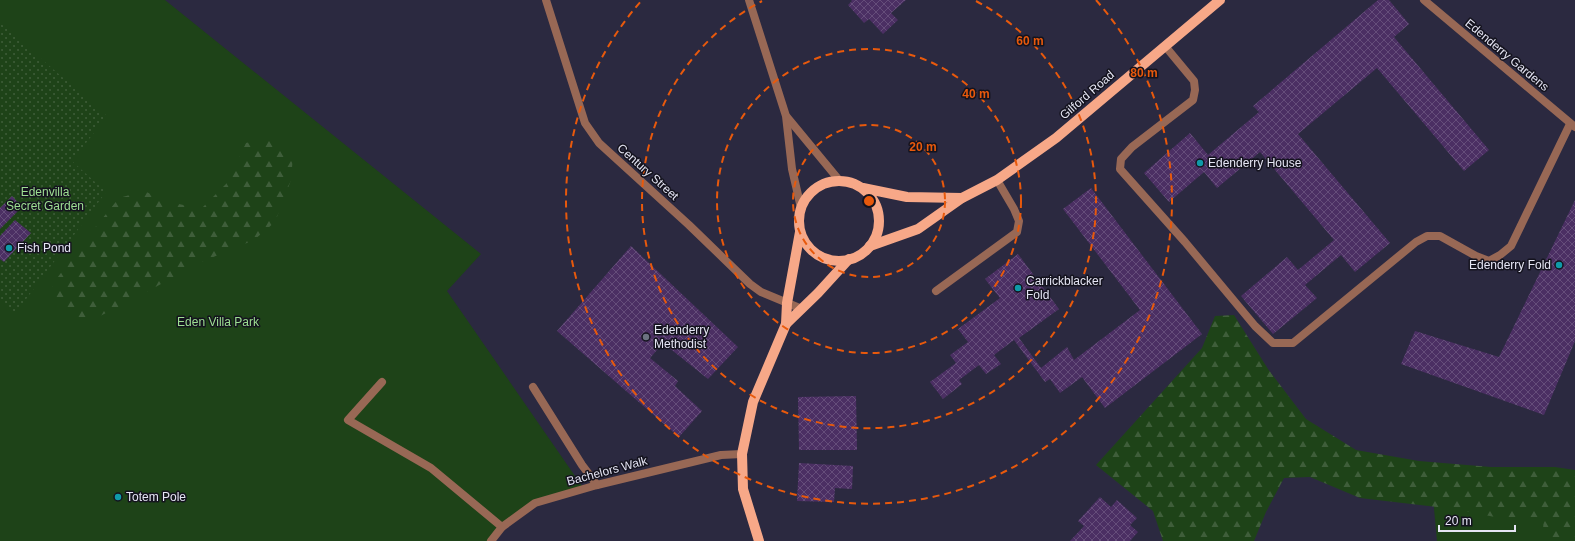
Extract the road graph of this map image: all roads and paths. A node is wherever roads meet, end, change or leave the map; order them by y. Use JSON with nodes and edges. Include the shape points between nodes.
{"nodes":[{"id":1,"x":546,"y":0,"type":"edge"},
{"id":2,"x":750,"y":0,"type":"edge"},
{"id":3,"x":1220,"y":0,"type":"edge"},
{"id":4,"x":1424,"y":0,"type":"edge"},
{"id":5,"x":1165,"y":46,"type":"junction"},
{"id":6,"x":786,"y":116,"type":"junction"},
{"id":7,"x":1573,"y":126,"type":"edge"},
{"id":8,"x":839,"y":180,"type":"junction"},
{"id":9,"x":997,"y":180,"type":"junction"},
{"id":10,"x":863,"y":188,"type":"junction"},
{"id":11,"x":962,"y":198,"type":"junction"},
{"id":12,"x":801,"y":208,"type":"junction"},
{"id":13,"x":800,"y":232,"type":"junction"},
{"id":14,"x":870,"y":246,"type":"junction"},
{"id":15,"x":849,"y":259,"type":"junction"},
{"id":16,"x":936,"y":291,"type":"dead end"},
{"id":17,"x":787,"y":303,"type":"junction"},
{"id":18,"x":802,"y":309,"type":"junction"},
{"id":19,"x":786,"y":324,"type":"junction"},
{"id":20,"x":382,"y":382,"type":"dead end"},
{"id":21,"x":533,"y":386,"type":"dead end"},
{"id":22,"x":742,"y":454,"type":"junction"},
{"id":23,"x":597,"y":485,"type":"junction"},
{"id":24,"x":502,"y":527,"type":"junction"},
{"id":25,"x":491,"y":541,"type":"edge"},
{"id":26,"x":759,"y":541,"type":"edge"}],
"edges":[{"from":1,"to":17,"type":"street","name":"Century Street","via":[[586,123],[599,143],[750,284],[761,292]]},
{"from":2,"to":6,"type":"street"},
{"from":3,"to":5,"type":"main road","name":"Gilford Road"},
{"from":4,"to":7,"type":"street","name":"Edenderry Gardens"},
{"from":5,"to":7,"type":"street","via":[[1194,81],[1193,100],[1132,147],[1121,159],[1120,169],[1255,326],[1273,343],[1293,343],[1416,242],[1427,236],[1440,236],[1489,261],[1500,255],[1510,246]]},
{"from":5,"to":9,"type":"main road","name":"Gilford Road","via":[[1056,138]]},
{"from":6,"to":8,"type":"street"},
{"from":6,"to":12,"type":"street","via":[[792,169]]},
{"from":8,"to":10,"type":"main road"},
{"from":8,"to":12,"type":"main road","via":[[815,188],[806,197]]},
{"from":9,"to":11,"type":"main road","name":"Gilford Road"},
{"from":9,"to":16,"type":"street","via":[[1019,221],[1017,232]]},
{"from":10,"to":11,"type":"main road","name":"Gilford Road","via":[[907,197]]},
{"from":10,"to":14,"type":"main road","via":[[878,209],[877,234]]},
{"from":11,"to":14,"type":"main road","name":"Gilford Road","via":[[918,229]]},
{"from":12,"to":13,"type":"main road"},
{"from":13,"to":15,"type":"main road","via":[[813,251],[823,258],[836,261]]},
{"from":13,"to":17,"type":"main road"},
{"from":14,"to":15,"type":"main road","via":[[861,254]]},
{"from":15,"to":18,"type":"main road"},
{"from":17,"to":18,"type":"street","name":"Century Street"},
{"from":17,"to":19,"type":"main road"},
{"from":18,"to":19,"type":"main road"},
{"from":19,"to":22,"type":"main road","via":[[753,402]]},
{"from":20,"to":24,"type":"street","via":[[348,420],[431,468]]},
{"from":21,"to":23,"type":"street"},
{"from":22,"to":23,"type":"street","name":"Bachelors Walk","via":[[721,455]]},
{"from":22,"to":26,"type":"main road","via":[[743,489]]},
{"from":23,"to":24,"type":"street","name":"Bachelors Walk","via":[[535,503]]},
{"from":24,"to":25,"type":"street","name":"Bachelors Walk"}]}
